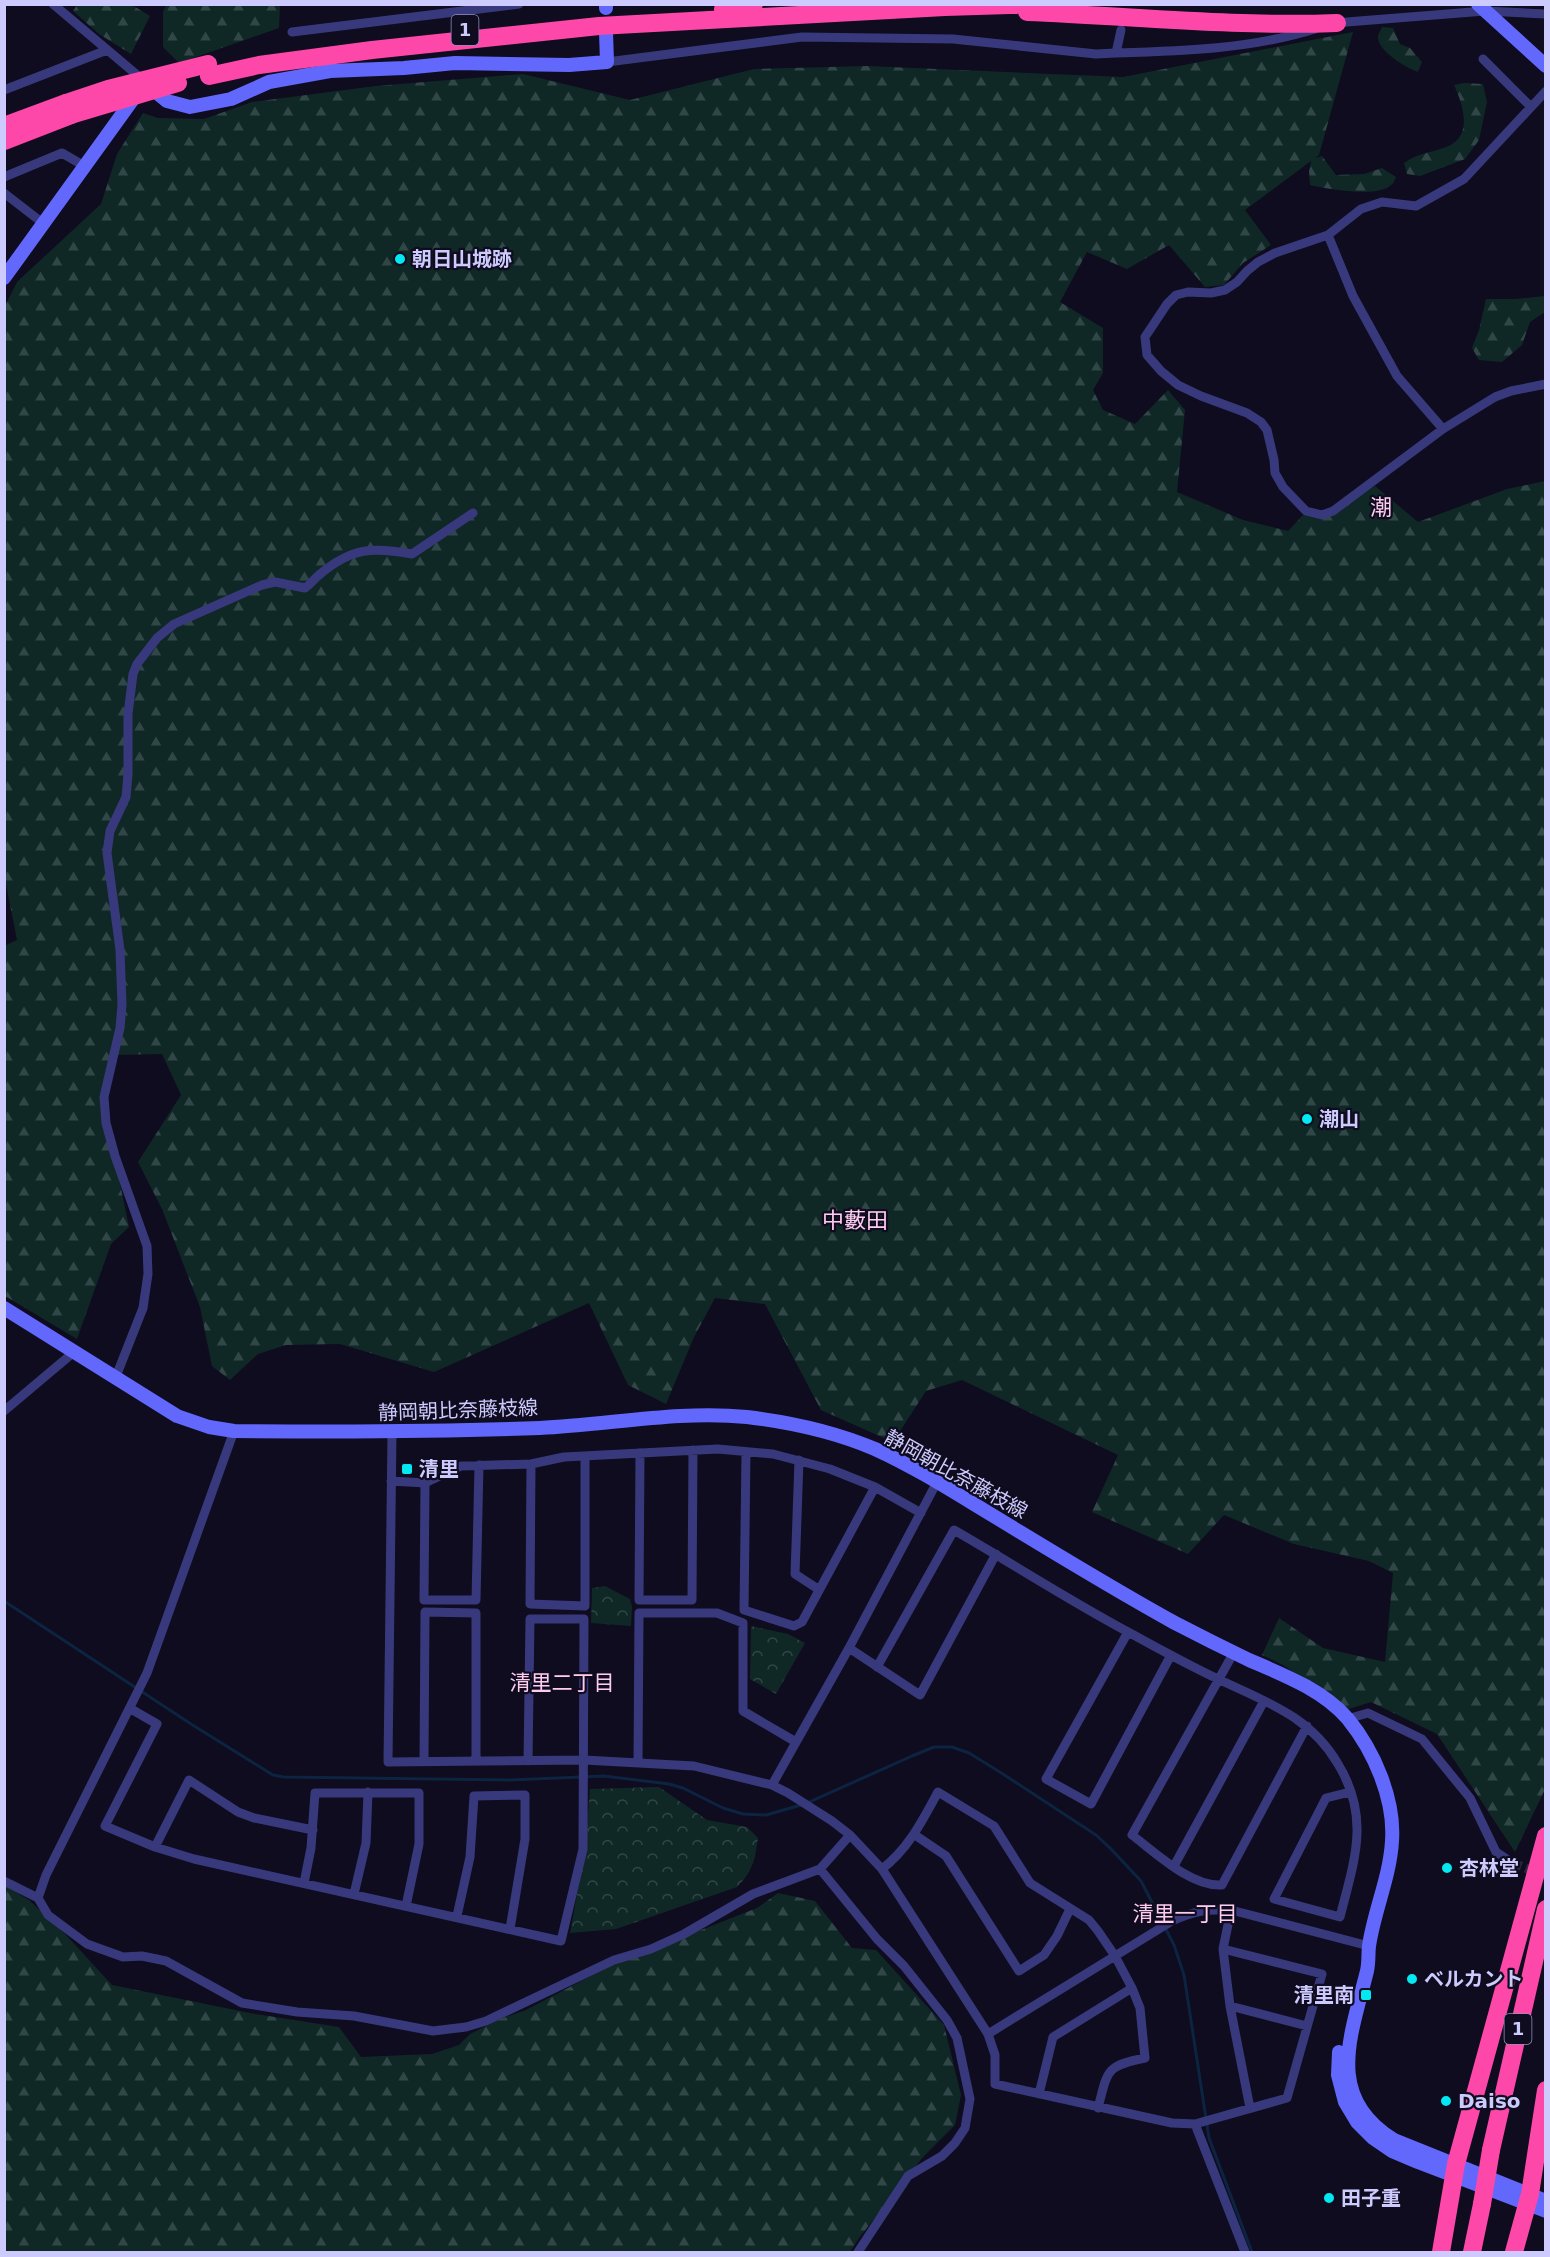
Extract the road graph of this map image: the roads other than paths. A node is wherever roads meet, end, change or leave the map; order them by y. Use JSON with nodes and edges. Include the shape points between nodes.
{"nodes":[{"id":1,"x":53,"y":4,"type":"edge"},
{"id":2,"x":519,"y":4,"type":"edge"},
{"id":3,"x":754,"y":4,"type":"edge"},
{"id":4,"x":817,"y":4,"type":"edge"},
{"id":5,"x":1040,"y":4,"type":"edge"},
{"id":6,"x":929,"y":8,"type":"junction"},
{"id":7,"x":1482,"y":8,"type":"edge"},
{"id":8,"x":723,"y":9,"type":"junction"},
{"id":9,"x":1545,"y":14,"type":"edge"},
{"id":10,"x":1337,"y":22,"type":"junction"},
{"id":11,"x":1121,"y":30,"type":"dead end"},
{"id":12,"x":292,"y":32,"type":"dead end"},
{"id":13,"x":606,"y":32,"type":"dead end"},
{"id":14,"x":107,"y":50,"type":"junction"},
{"id":15,"x":1116,"y":53,"type":"junction"},
{"id":16,"x":1483,"y":58,"type":"dead end"},
{"id":17,"x":607,"y":62,"type":"junction"},
{"id":18,"x":1545,"y":66,"type":"edge"},
{"id":19,"x":209,"y":70,"type":"junction"},
{"id":20,"x":145,"y":82,"type":"junction"},
{"id":21,"x":4,"y":90,"type":"edge"},
{"id":22,"x":1545,"y":91,"type":"edge"},
{"id":23,"x":1530,"y":106,"type":"junction"},
{"id":24,"x":68,"y":109,"type":"junction"},
{"id":25,"x":4,"y":126,"type":"edge"},
{"id":26,"x":4,"y":141,"type":"edge"},
{"id":27,"x":86,"y":167,"type":"junction"},
{"id":28,"x":4,"y":177,"type":"edge"},
{"id":29,"x":4,"y":193,"type":"edge"},
{"id":30,"x":44,"y":224,"type":"junction"},
{"id":31,"x":1328,"y":235,"type":"junction"},
{"id":32,"x":4,"y":278,"type":"edge"},
{"id":33,"x":1545,"y":384,"type":"edge"},
{"id":34,"x":1443,"y":429,"type":"junction"},
{"id":35,"x":473,"y":513,"type":"dead end"},
{"id":36,"x":4,"y":1308,"type":"edge"},
{"id":37,"x":74,"y":1352,"type":"junction"},
{"id":38,"x":116,"y":1379,"type":"junction"},
{"id":39,"x":4,"y":1411,"type":"edge"},
{"id":40,"x":234,"y":1431,"type":"junction"},
{"id":41,"x":392,"y":1433,"type":"junction"},
{"id":42,"x":693,"y":1450,"type":"junction"},
{"id":43,"x":746,"y":1452,"type":"junction"},
{"id":44,"x":640,"y":1453,"type":"junction"},
{"id":45,"x":585,"y":1457,"type":"junction"},
{"id":46,"x":799,"y":1460,"type":"junction"},
{"id":47,"x":531,"y":1464,"type":"junction"},
{"id":48,"x":479,"y":1466,"type":"junction"},
{"id":49,"x":391,"y":1480,"type":"junction"},
{"id":50,"x":425,"y":1482,"type":"junction"},
{"id":51,"x":937,"y":1482,"type":"junction"},
{"id":52,"x":875,"y":1487,"type":"junction"},
{"id":53,"x":921,"y":1513,"type":"junction"},
{"id":54,"x":996,"y":1554,"type":"junction"},
{"id":55,"x":818,"y":1589,"type":"junction"},
{"id":56,"x":1128,"y":1632,"type":"junction"},
{"id":57,"x":849,"y":1648,"type":"junction"},
{"id":58,"x":1234,"y":1652,"type":"junction"},
{"id":59,"x":1171,"y":1655,"type":"junction"},
{"id":60,"x":877,"y":1666,"type":"junction"},
{"id":61,"x":1218,"y":1679,"type":"junction"},
{"id":62,"x":1264,"y":1701,"type":"junction"},
{"id":63,"x":131,"y":1709,"type":"junction"},
{"id":64,"x":1347,"y":1719,"type":"junction"},
{"id":65,"x":1307,"y":1726,"type":"junction"},
{"id":66,"x":796,"y":1742,"type":"junction"},
{"id":67,"x":584,"y":1760,"type":"junction"},
{"id":68,"x":424,"y":1761,"type":"junction"},
{"id":69,"x":476,"y":1761,"type":"junction"},
{"id":70,"x":528,"y":1761,"type":"junction"},
{"id":71,"x":638,"y":1762,"type":"junction"},
{"id":72,"x":772,"y":1785,"type":"junction"},
{"id":73,"x":368,"y":1792,"type":"junction"},
{"id":74,"x":1350,"y":1792,"type":"junction"},
{"id":75,"x":313,"y":1830,"type":"junction"},
{"id":76,"x":850,"y":1835,"type":"junction"},
{"id":77,"x":915,"y":1836,"type":"junction"},
{"id":78,"x":1545,"y":1836,"type":"edge"},
{"id":79,"x":155,"y":1847,"type":"junction"},
{"id":80,"x":1513,"y":1863,"type":"tunnel mouth"},
{"id":81,"x":1174,"y":1866,"type":"junction"},
{"id":82,"x":820,"y":1869,"type":"junction"},
{"id":83,"x":882,"y":1869,"type":"junction"},
{"id":84,"x":4,"y":1881,"type":"edge"},
{"id":85,"x":304,"y":1883,"type":"junction"},
{"id":86,"x":354,"y":1894,"type":"junction"},
{"id":87,"x":38,"y":1898,"type":"junction"},
{"id":88,"x":406,"y":1906,"type":"junction"},
{"id":89,"x":1070,"y":1909,"type":"junction"},
{"id":90,"x":1545,"y":1909,"type":"edge"},
{"id":91,"x":1231,"y":1910,"type":"junction"},
{"id":92,"x":457,"y":1916,"type":"junction"},
{"id":93,"x":510,"y":1929,"type":"junction"},
{"id":94,"x":1369,"y":1946,"type":"junction"},
{"id":95,"x":1223,"y":1948,"type":"junction"},
{"id":96,"x":1116,"y":1956,"type":"junction"},
{"id":97,"x":1132,"y":1988,"type":"junction"},
{"id":98,"x":1230,"y":2006,"type":"junction"},
{"id":99,"x":1307,"y":2026,"type":"junction"},
{"id":100,"x":988,"y":2034,"type":"junction"},
{"id":101,"x":1545,"y":2090,"type":"edge"},
{"id":102,"x":1039,"y":2094,"type":"junction"},
{"id":103,"x":1098,"y":2108,"type":"junction"},
{"id":104,"x":1250,"y":2108,"type":"junction"},
{"id":105,"x":1195,"y":2124,"type":"junction"},
{"id":106,"x":1456,"y":2171,"type":"junction"},
{"id":107,"x":1534,"y":2199,"type":"edge"},
{"id":108,"x":1545,"y":2211,"type":"edge"},
{"id":109,"x":858,"y":2253,"type":"edge"},
{"id":110,"x":1245,"y":2253,"type":"edge"},
{"id":111,"x":1441,"y":2253,"type":"edge"},
{"id":112,"x":1472,"y":2253,"type":"edge"},
{"id":113,"x":1514,"y":2253,"type":"edge"}],
"edges":[{"from":1,"to":14,"type":"street"},
{"from":2,"to":12,"type":"street"},
{"from":3,"to":8,"type":"highway"},
{"from":4,"to":8,"type":"highway","number":"1"},
{"from":5,"to":6,"type":"highway"},
{"from":6,"to":10,"type":"highway","via":[[1287,25]]},
{"from":6,"to":19,"type":"highway","via":[[599,26]]},
{"from":7,"to":9,"type":"street"},
{"from":7,"to":10,"type":"street"},
{"from":7,"to":18,"type":"main road"},
{"from":8,"to":19,"type":"highway","number":"1","via":[[603,15],[371,39],[256,54]]},
{"from":10,"to":15,"type":"street","via":[[1261,42],[1195,51]]},
{"from":11,"to":15,"type":"street"},
{"from":13,"to":17,"type":"main road"},
{"from":14,"to":20,"type":"street"},
{"from":14,"to":21,"type":"street"},
{"from":15,"to":17,"type":"street","via":[[953,39],[802,37]]},
{"from":16,"to":23,"type":"street"},
{"from":17,"to":20,"type":"main road","via":[[455,63],[330,71],[269,82],[231,99],[190,107],[167,101]]},
{"from":19,"to":24,"type":"highway","number":"1","bridge":true,"via":[[108,89]]},
{"from":20,"to":27,"type":"main road"},
{"from":22,"to":23,"type":"street"},
{"from":23,"to":31,"type":"street","via":[[1464,179],[1416,206],[1382,202],[1361,209]]},
{"from":24,"to":25,"type":"highway","number":"1"},
{"from":24,"to":26,"type":"highway"},
{"from":27,"to":28,"type":"street","via":[[62,153]]},
{"from":27,"to":30,"type":"main road"},
{"from":29,"to":30,"type":"street"},
{"from":30,"to":32,"type":"main road"},
{"from":31,"to":34,"type":"street","via":[[1353,296],[1397,376]]},
{"from":31,"to":34,"type":"street","via":[[1275,252],[1225,290],[1176,295],[1145,337],[1147,355],[1178,385],[1261,422],[1267,430],[1275,473],[1283,487],[1306,511],[1322,515],[1333,511]]},
{"from":33,"to":34,"type":"street","via":[[1495,397]]},
{"from":35,"to":38,"type":"street","via":[[412,554],[366,549],[345,557],[305,588],[275,582],[262,585],[185,617],[157,638],[137,664],[128,714],[126,797],[110,831],[107,854],[120,950],[122,1005],[104,1097],[115,1156],[147,1246],[148,1274],[143,1308]]},
{"from":36,"to":37,"type":"main road","name":"静岡朝比奈藤枝線"},
{"from":37,"to":38,"type":"main road","name":"静岡朝比奈藤枝線"},
{"from":37,"to":39,"type":"street"},
{"from":38,"to":40,"type":"main road","name":"静岡朝比奈藤枝線","via":[[177,1416]]},
{"from":40,"to":41,"type":"main road","name":"静岡朝比奈藤枝線"},
{"from":40,"to":63,"type":"street"},
{"from":41,"to":49,"type":"street"},
{"from":41,"to":51,"type":"main road","name":"静岡朝比奈藤枝線","via":[[544,1428],[686,1416],[747,1417],[786,1423],[869,1447]]},
{"from":42,"to":43,"type":"street"},
{"from":42,"to":44,"type":"street"},
{"from":42,"to":44,"type":"street","via":[[692,1600],[639,1600]]},
{"from":43,"to":46,"type":"street"},
{"from":43,"to":55,"type":"street","via":[[744,1610],[794,1626],[802,1622]]},
{"from":44,"to":45,"type":"street"},
{"from":45,"to":47,"type":"street","via":[[564,1456]]},
{"from":45,"to":47,"type":"street","via":[[585,1606],[530,1604]]},
{"from":46,"to":52,"type":"street"},
{"from":46,"to":55,"type":"street","via":[[795,1574]]},
{"from":47,"to":48,"type":"street"},
{"from":48,"to":50,"type":"street","via":[[461,1466]]},
{"from":48,"to":50,"type":"street","via":[[476,1600],[424,1600]]},
{"from":49,"to":50,"type":"street"},
{"from":49,"to":68,"type":"street","via":[[388,1762]]},
{"from":51,"to":53,"type":"street"},
{"from":51,"to":58,"type":"main road","name":"静岡朝比奈藤枝線","via":[[1177,1624]]},
{"from":52,"to":53,"type":"street"},
{"from":52,"to":55,"type":"street"},
{"from":53,"to":57,"type":"street"},
{"from":54,"to":56,"type":"street"},
{"from":54,"to":60,"type":"street","via":[[954,1530]]},
{"from":54,"to":60,"type":"street","via":[[920,1695]]},
{"from":56,"to":59,"type":"street"},
{"from":56,"to":59,"type":"street","via":[[1046,1779],[1091,1804]]},
{"from":57,"to":60,"type":"street"},
{"from":57,"to":66,"type":"street"},
{"from":58,"to":61,"type":"street"},
{"from":58,"to":64,"type":"main road","name":"静岡朝比奈藤枝線","via":[[1315,1692]]},
{"from":59,"to":61,"type":"street"},
{"from":61,"to":62,"type":"street"},
{"from":61,"to":81,"type":"street","via":[[1132,1835]]},
{"from":62,"to":65,"type":"street"},
{"from":62,"to":81,"type":"street"},
{"from":63,"to":79,"type":"street","via":[[157,1724],[105,1826]]},
{"from":63,"to":87,"type":"street","via":[[45,1875]]},
{"from":64,"to":80,"type":"street","via":[[1368,1713],[1422,1740],[1470,1798],[1496,1852]]},
{"from":64,"to":94,"type":"main road","name":"静岡朝比奈藤枝線","via":[[1369,1751],[1382,1780],[1393,1838]]},
{"from":65,"to":74,"type":"street","via":[[1340,1765]]},
{"from":65,"to":81,"type":"street","via":[[1222,1885],[1186,1875]]},
{"from":66,"to":71,"type":"street","via":[[743,1711],[743,1623],[717,1613],[639,1613]]},
{"from":66,"to":72,"type":"street"},
{"from":67,"to":70,"type":"street"},
{"from":67,"to":70,"type":"street","via":[[584,1619],[530,1619]]},
{"from":67,"to":71,"type":"street"},
{"from":67,"to":93,"type":"street","via":[[583,1850],[561,1941]]},
{"from":68,"to":69,"type":"street"},
{"from":68,"to":69,"type":"street","via":[[425,1612],[476,1613]]},
{"from":69,"to":70,"type":"street"},
{"from":71,"to":72,"type":"street","via":[[694,1766]]},
{"from":72,"to":76,"type":"street"},
{"from":73,"to":75,"type":"street","via":[[315,1793]]},
{"from":73,"to":86,"type":"street","via":[[366,1843]]},
{"from":73,"to":88,"type":"street","via":[[419,1793],[418,1844]]},
{"from":74,"to":74,"type":"street","via":[[1358,1844],[1340,1917],[1274,1899],[1326,1798]]},
{"from":75,"to":79,"type":"street","via":[[238,1812],[189,1780]]},
{"from":75,"to":85,"type":"street"},
{"from":76,"to":82,"type":"street"},
{"from":76,"to":83,"type":"street"},
{"from":77,"to":83,"type":"street"},
{"from":77,"to":89,"type":"street","via":[[938,1792],[994,1826],[1030,1883]]},
{"from":77,"to":89,"type":"street","via":[[946,1856],[1019,1971],[1044,1955]]},
{"from":78,"to":106,"type":"highway","number":"1"},
{"from":79,"to":85,"type":"street"},
{"from":82,"to":87,"type":"street","via":[[753,1894],[684,1934],[614,1960],[486,2021],[433,2031],[354,2016],[242,2003],[166,1961],[123,1956],[87,1944],[48,1915]]},
{"from":82,"to":109,"type":"street","via":[[947,2020],[957,2038],[970,2099],[965,2128],[942,2156],[908,2176]]},
{"from":83,"to":100,"type":"street"},
{"from":84,"to":87,"type":"street"},
{"from":85,"to":86,"type":"street"},
{"from":86,"to":88,"type":"street"},
{"from":88,"to":92,"type":"street"},
{"from":89,"to":96,"type":"street","via":[[1089,1920]]},
{"from":90,"to":112,"type":"highway","number":"1","bridge":true},
{"from":91,"to":94,"type":"street"},
{"from":91,"to":95,"type":"street"},
{"from":91,"to":96,"type":"street","via":[[1194,1912]]},
{"from":92,"to":93,"type":"street"},
{"from":92,"to":93,"type":"street","via":[[470,1857],[474,1796],[525,1795],[525,1839]]},
{"from":94,"to":106,"type":"main road","name":"静岡朝比奈藤枝線","via":[[1338,2057],[1345,2102],[1357,2122],[1392,2151]]},
{"from":95,"to":98,"type":"street"},
{"from":95,"to":99,"type":"street","via":[[1322,1974]]},
{"from":96,"to":97,"type":"street"},
{"from":96,"to":100,"type":"street"},
{"from":97,"to":102,"type":"street","via":[[1053,2037]]},
{"from":97,"to":103,"type":"street","via":[[1140,2008],[1145,2058],[1112,2068]]},
{"from":98,"to":99,"type":"street"},
{"from":98,"to":104,"type":"street"},
{"from":99,"to":104,"type":"street","via":[[1287,2098]]},
{"from":100,"to":102,"type":"street","via":[[995,2055],[995,2084]]},
{"from":101,"to":107,"type":"highway"},
{"from":102,"to":103,"type":"street"},
{"from":103,"to":105,"type":"street"},
{"from":104,"to":105,"type":"street"},
{"from":105,"to":110,"type":"street"},
{"from":106,"to":107,"type":"main road","name":"静岡朝比奈藤枝線"},
{"from":106,"to":111,"type":"highway","number":"1"},
{"from":107,"to":108,"type":"main road","name":"静岡朝比奈藤枝線"},
{"from":107,"to":113,"type":"highway"}]}
